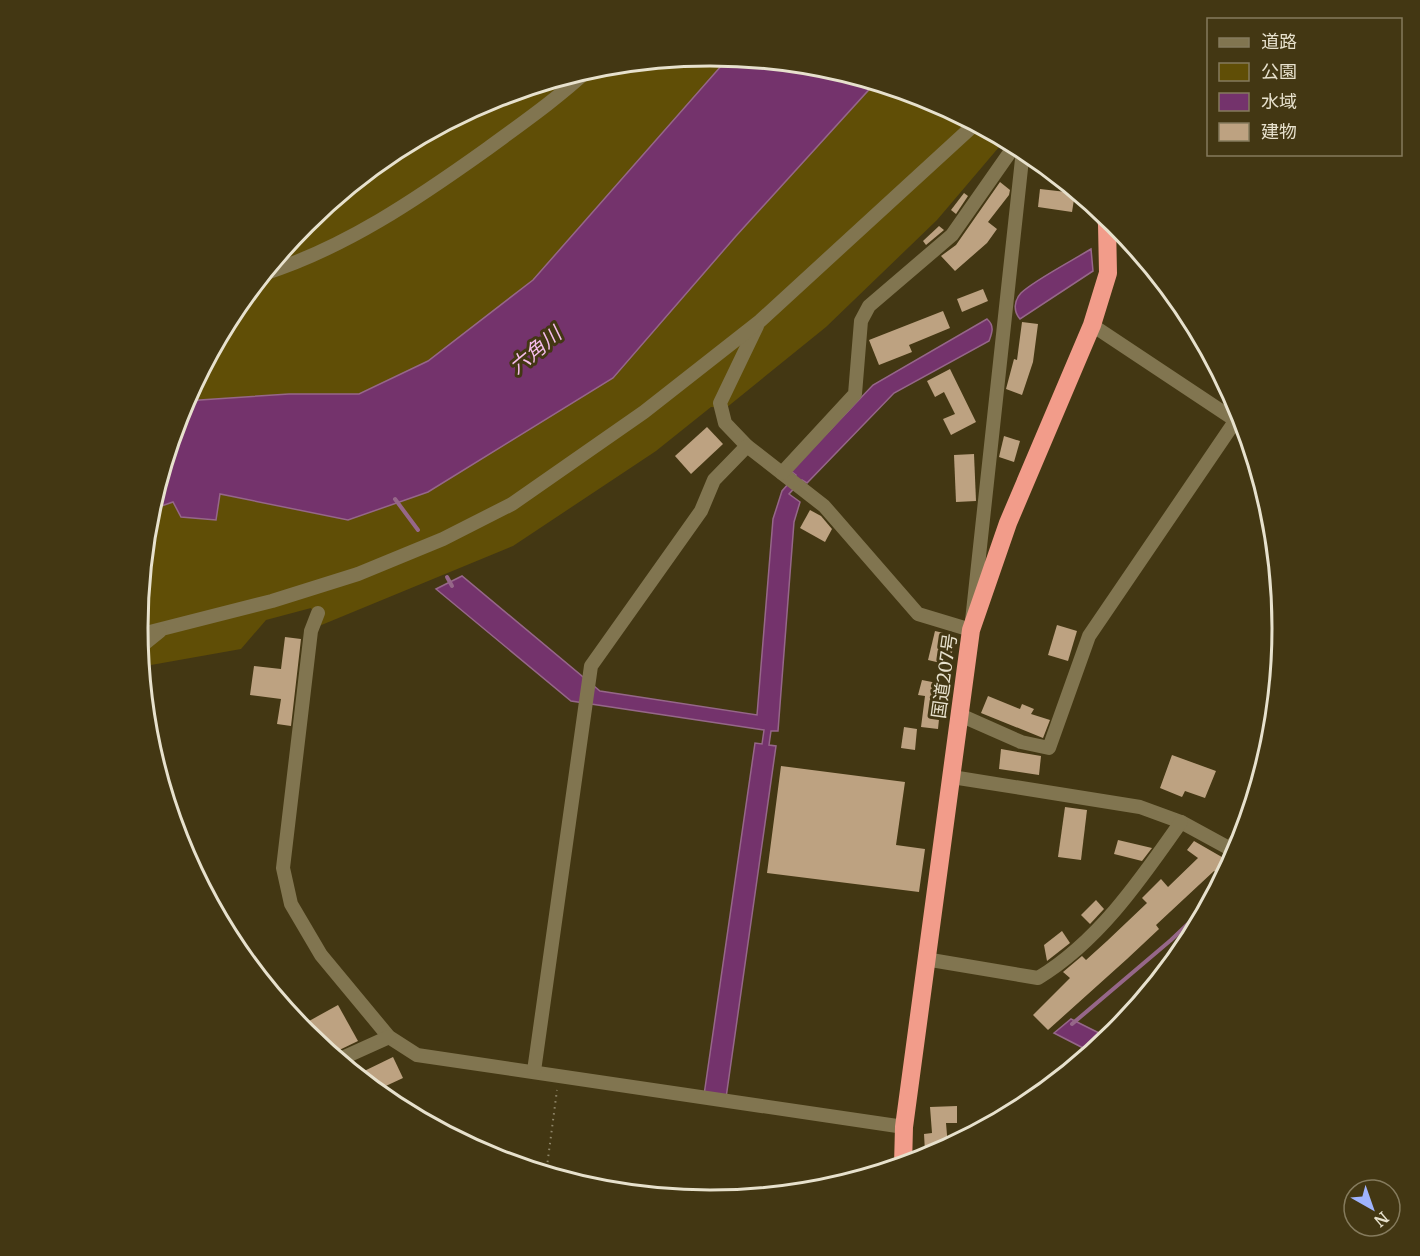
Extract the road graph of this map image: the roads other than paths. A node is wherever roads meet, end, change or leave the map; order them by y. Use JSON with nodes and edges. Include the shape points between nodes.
{"nodes":[{"id":1,"x":571,"y":84,"type":"edge"},
{"id":2,"x":969,"y":129,"type":"edge"},
{"id":3,"x":1009,"y":153,"type":"edge"},
{"id":4,"x":1022,"y":161,"type":"edge"},
{"id":5,"x":1107,"y":231,"type":"edge"},
{"id":6,"x":278,"y":268,"type":"edge"},
{"id":7,"x":760,"y":321,"type":"junction"},
{"id":8,"x":1092,"y":325,"type":"junction"},
{"id":9,"x":1229,"y":413,"type":"edge"},
{"id":10,"x":1235,"y":428,"type":"edge"},
{"id":11,"x":747,"y":446,"type":"junction"},
{"id":12,"x":790,"y":479,"type":"junction"},
{"id":13,"x":318,"y":613,"type":"dead end"},
{"id":14,"x":164,"y":627,"type":"junction"},
{"id":15,"x":971,"y":630,"type":"junction"},
{"id":16,"x":148,"y":632,"type":"edge"},
{"id":17,"x":148,"y":641,"type":"edge"},
{"id":18,"x":960,"y":715,"type":"junction"},
{"id":19,"x":952,"y":777,"type":"junction"},
{"id":20,"x":1181,"y":822,"type":"junction"},
{"id":21,"x":1227,"y":847,"type":"edge"},
{"id":22,"x":926,"y":959,"type":"junction"},
{"id":23,"x":389,"y":1037,"type":"junction"},
{"id":24,"x":346,"y":1056,"type":"edge"},
{"id":25,"x":534,"y":1071,"type":"junction"},
{"id":26,"x":903,"y":1126,"type":"junction"},
{"id":27,"x":903,"y":1155,"type":"edge"}],
"edges":[{"from":1,"to":6,"type":"street","via":[[412,200],[323,251]]},
{"from":2,"to":7,"type":"street"},
{"from":3,"to":12,"type":"street","via":[[952,235],[869,306],[861,321],[855,394]]},
{"from":4,"to":15,"type":"street"},
{"from":5,"to":8,"type":"highway","name":"国道207号","via":[[1108,273]]},
{"from":7,"to":11,"type":"street","via":[[720,403],[725,423]]},
{"from":7,"to":14,"type":"street","via":[[644,412],[512,504],[443,539],[358,574],[272,601]]},
{"from":8,"to":9,"type":"street"},
{"from":8,"to":15,"type":"highway","name":"国道207号","via":[[1008,523]]},
{"from":10,"to":18,"type":"street","via":[[1089,636],[1049,748],[1021,742]]},
{"from":11,"to":12,"type":"street"},
{"from":11,"to":25,"type":"street","via":[[714,480],[701,511],[591,666]]},
{"from":12,"to":15,"type":"street","via":[[824,506],[918,614]]},
{"from":13,"to":23,"type":"street","via":[[311,631],[283,868],[291,904],[321,955]]},
{"from":14,"to":16,"type":"street"},
{"from":14,"to":17,"type":"street"},
{"from":15,"to":18,"type":"highway","name":"国道207号"},
{"from":18,"to":19,"type":"highway","name":"国道207号"},
{"from":19,"to":20,"type":"street","via":[[1140,807]]},
{"from":19,"to":22,"type":"highway","name":"国道207号"},
{"from":20,"to":21,"type":"street"},
{"from":20,"to":22,"type":"street","via":[[1131,893],[1059,963],[1038,978]]},
{"from":22,"to":26,"type":"highway","name":"国道207号"},
{"from":23,"to":24,"type":"street"},
{"from":23,"to":25,"type":"street","via":[[417,1055]]},
{"from":25,"to":26,"type":"street"},
{"from":26,"to":27,"type":"highway","name":"国道207号"}]}
